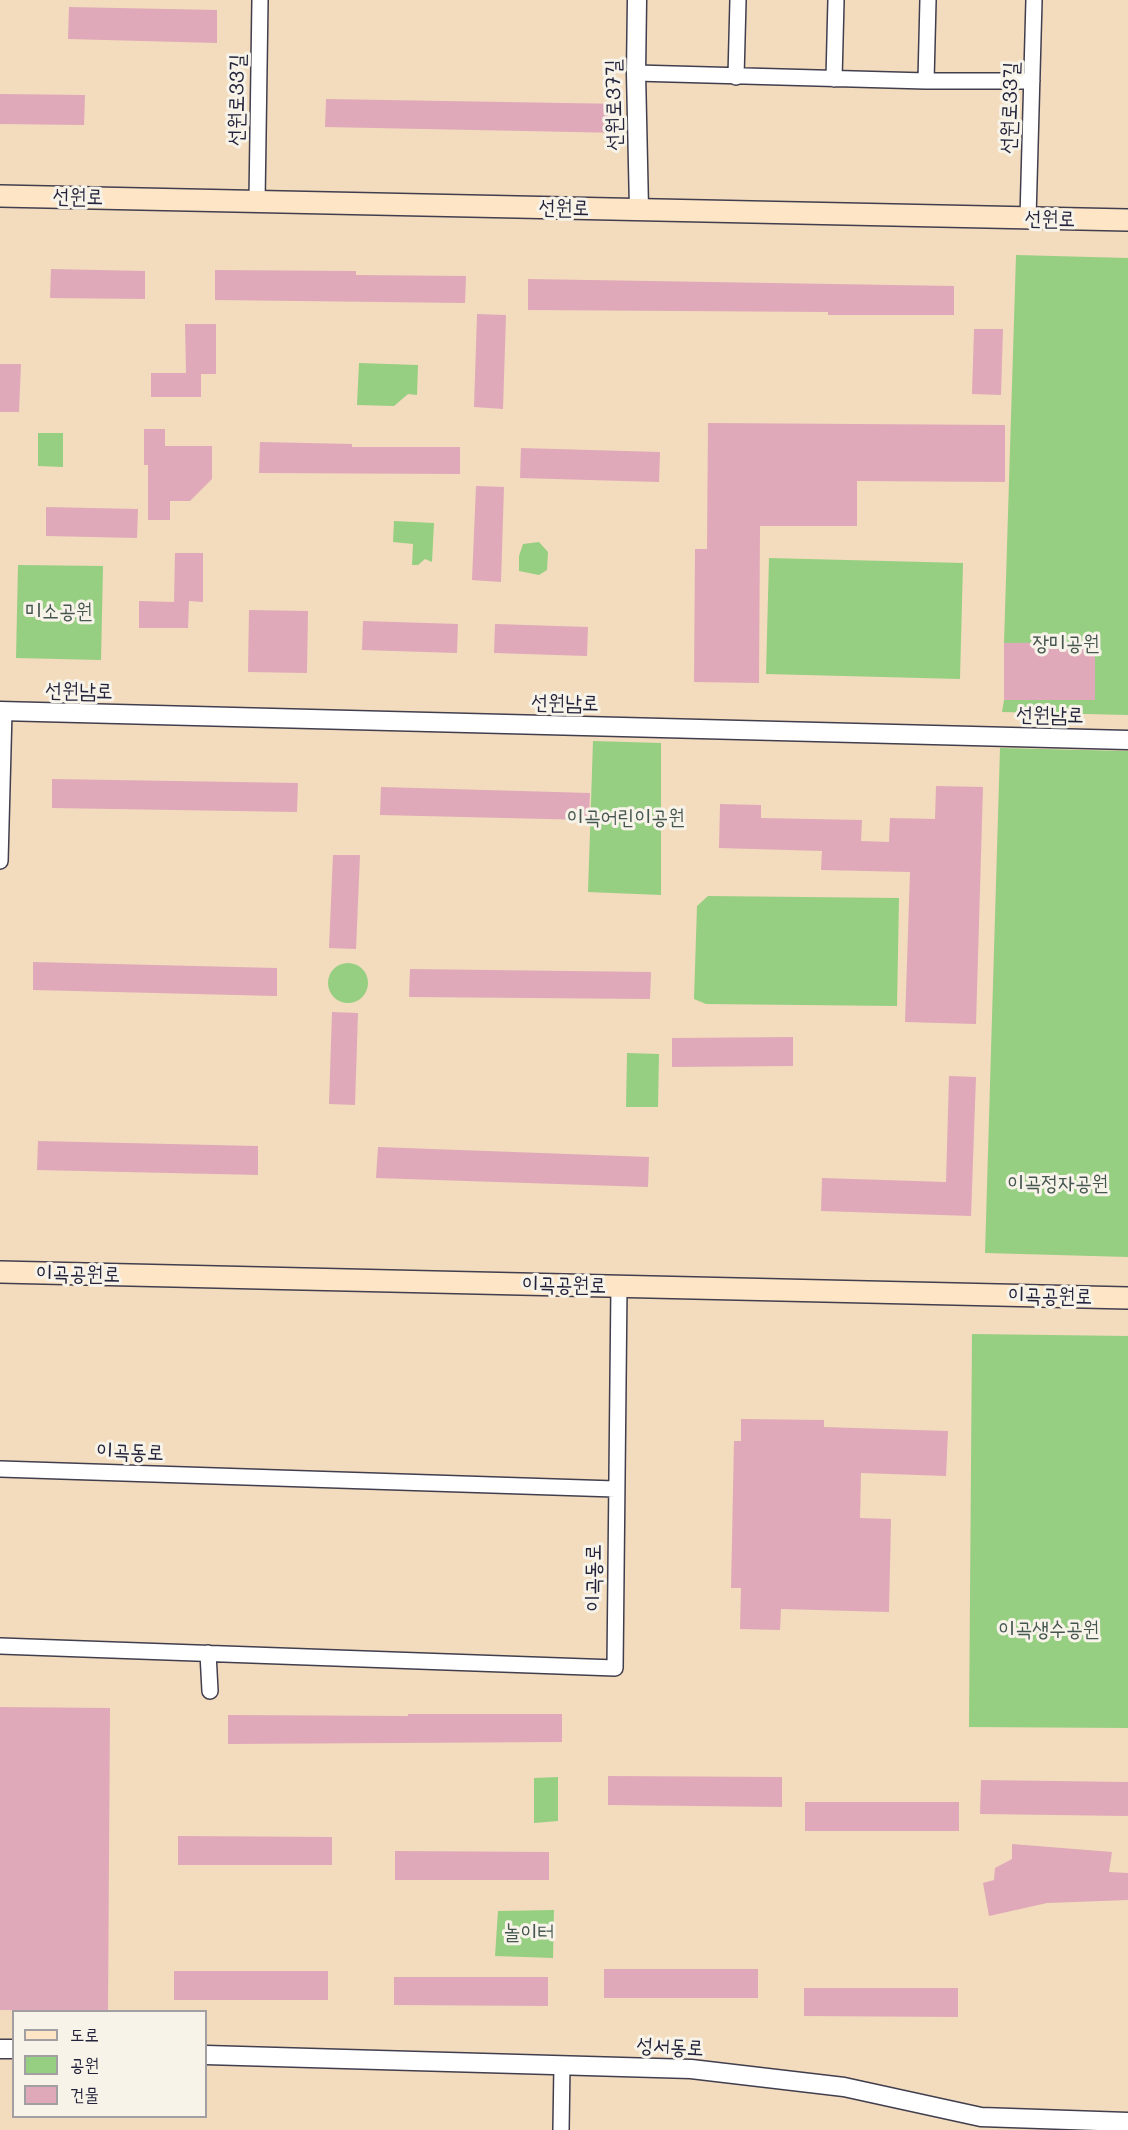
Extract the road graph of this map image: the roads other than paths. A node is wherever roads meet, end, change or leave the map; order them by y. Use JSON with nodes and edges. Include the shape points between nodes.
{"nodes":[{"id":1,"x":260,"y":0,"type":"edge"},
{"id":2,"x":637,"y":0,"type":"edge"},
{"id":3,"x":738,"y":0,"type":"edge"},
{"id":4,"x":836,"y":0,"type":"edge"},
{"id":5,"x":928,"y":0,"type":"edge"},
{"id":6,"x":1034,"y":0,"type":"edge"},
{"id":7,"x":636,"y":74,"type":"junction"},
{"id":8,"x":736,"y":77,"type":"junction"},
{"id":9,"x":834,"y":79,"type":"junction"},
{"id":10,"x":926,"y":81,"type":"junction"},
{"id":11,"x":1032,"y":81,"type":"junction"},
{"id":12,"x":0,"y":196,"type":"edge"},
{"id":13,"x":257,"y":201,"type":"junction"},
{"id":14,"x":639,"y":209,"type":"junction"},
{"id":15,"x":1028,"y":218,"type":"junction"},
{"id":16,"x":1128,"y":220,"type":"edge"},
{"id":17,"x":2,"y":711,"type":"edge"},
{"id":18,"x":1128,"y":740,"type":"edge"},
{"id":19,"x":0,"y":861,"type":"edge"},
{"id":20,"x":0,"y":1272,"type":"edge"},
{"id":21,"x":619,"y":1286,"type":"junction"},
{"id":22,"x":1128,"y":1298,"type":"edge"},
{"id":23,"x":0,"y":1469,"type":"edge"},
{"id":24,"x":615,"y":1489,"type":"junction"},
{"id":25,"x":0,"y":1646,"type":"edge"},
{"id":26,"x":208,"y":1653,"type":"junction"},
{"id":27,"x":210,"y":1691,"type":"dead end"},
{"id":28,"x":207,"y":2055,"type":"edge"},
{"id":29,"x":562,"y":2065,"type":"junction"},
{"id":30,"x":1128,"y":2122,"type":"edge"},
{"id":31,"x":561,"y":2130,"type":"edge"}],
"edges":[{"from":1,"to":13,"type":"street","name":"선원로33길"},
{"from":2,"to":7,"type":"street","name":"선원로37길"},
{"from":3,"to":8,"type":"street"},
{"from":4,"to":9,"type":"street"},
{"from":5,"to":10,"type":"street"},
{"from":6,"to":11,"type":"street","name":"선원로33길"},
{"from":7,"to":8,"type":"street"},
{"from":7,"to":14,"type":"street","name":"선원로37길"},
{"from":8,"to":9,"type":"street"},
{"from":9,"to":10,"type":"street"},
{"from":10,"to":11,"type":"street"},
{"from":11,"to":15,"type":"street","name":"선원로33길"},
{"from":12,"to":13,"type":"main road","name":"선원로"},
{"from":13,"to":14,"type":"main road","name":"선원로"},
{"from":14,"to":15,"type":"main road","name":"선원로"},
{"from":15,"to":16,"type":"main road","name":"선원로"},
{"from":17,"to":18,"type":"street","name":"선원남로"},
{"from":17,"to":19,"type":"street"},
{"from":20,"to":21,"type":"main road","name":"이곡공원로"},
{"from":21,"to":22,"type":"main road","name":"이곡공원로"},
{"from":21,"to":24,"type":"street"},
{"from":23,"to":24,"type":"street","name":"이곡동로"},
{"from":24,"to":26,"type":"street","name":"이곡동로","via":[[615,1668]]},
{"from":25,"to":26,"type":"street","name":"이곡동로"},
{"from":26,"to":27,"type":"street"},
{"from":28,"to":29,"type":"street","name":"성서동로"},
{"from":29,"to":30,"type":"street","name":"성서동로","via":[[691,2069],[844,2087],[981,2117]]},
{"from":29,"to":31,"type":"street"}]}
